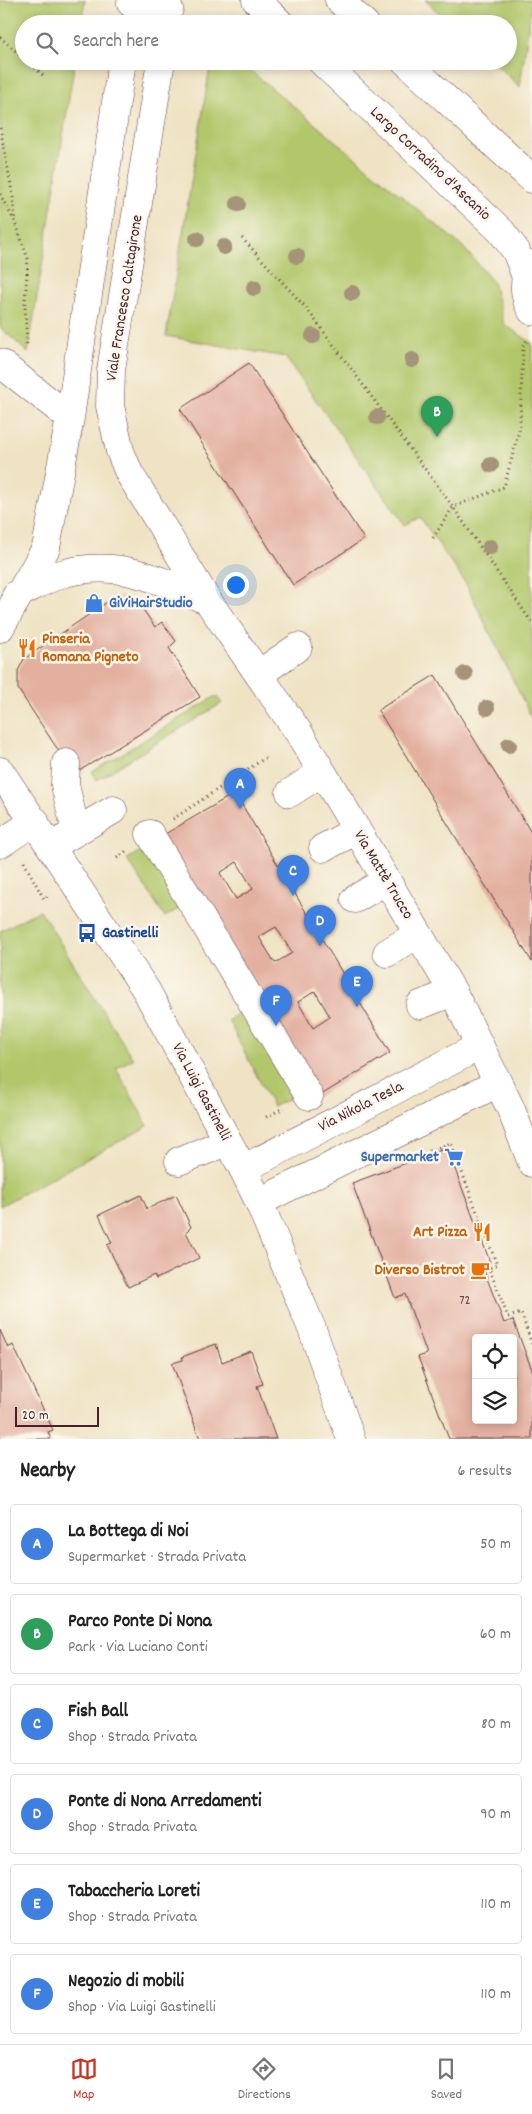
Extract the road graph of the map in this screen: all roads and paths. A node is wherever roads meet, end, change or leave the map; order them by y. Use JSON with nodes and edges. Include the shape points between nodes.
{"nodes":[{"id":1,"x":256,"y":0,"type":"edge"},
{"id":2,"x":339,"y":0,"type":"edge"},
{"id":3,"x":130,"y":9,"type":"edge"},
{"id":4,"x":169,"y":11,"type":"edge"},
{"id":5,"x":272,"y":15,"type":"edge"},
{"id":6,"x":355,"y":15,"type":"edge"},
{"id":7,"x":0,"y":37,"type":"edge"},
{"id":8,"x":15,"y":50,"type":"edge"},
{"id":9,"x":37,"y":70,"type":"edge"},
{"id":10,"x":121,"y":70,"type":"edge"},
{"id":11,"x":161,"y":70,"type":"edge"},
{"id":12,"x":331,"y":70,"type":"edge"},
{"id":13,"x":415,"y":70,"type":"edge"},
{"id":14,"x":44,"y":76,"type":"dead end"},
{"id":15,"x":0,"y":128,"type":"edge"},
{"id":16,"x":532,"y":179,"type":"edge"},
{"id":17,"x":0,"y":194,"type":"edge"},
{"id":18,"x":15,"y":222,"type":"junction"},
{"id":19,"x":242,"y":238,"type":"dead end"},
{"id":20,"x":529,"y":271,"type":"edge"},
{"id":21,"x":532,"y":324,"type":"edge"},
{"id":22,"x":28,"y":353,"type":"dead end"},
{"id":23,"x":0,"y":363,"type":"edge"},
{"id":24,"x":70,"y":418,"type":"junction"},
{"id":25,"x":453,"y":507,"type":"junction"},
{"id":26,"x":433,"y":538,"type":"dead end"},
{"id":27,"x":9,"y":598,"type":"edge"},
{"id":28,"x":208,"y":601,"type":"junction"},
{"id":29,"x":532,"y":623,"type":"edge"},
{"id":30,"x":0,"y":628,"type":"edge"},
{"id":31,"x":298,"y":647,"type":"dead end"},
{"id":32,"x":258,"y":674,"type":"junction"},
{"id":33,"x":268,"y":756,"type":"dead end"},
{"id":34,"x":66,"y":763,"type":"dead end"},
{"id":35,"x":0,"y":771,"type":"edge"},
{"id":36,"x":322,"y":772,"type":"junction"},
{"id":37,"x":290,"y":793,"type":"dead end"},
{"id":38,"x":113,"y":810,"type":"dead end"},
{"id":39,"x":35,"y":821,"type":"junction"},
{"id":40,"x":357,"y":830,"type":"junction"},
{"id":41,"x":76,"y":832,"type":"junction"},
{"id":42,"x":150,"y":834,"type":"junction"},
{"id":43,"x":0,"y":844,"type":"edge"},
{"id":44,"x":52,"y":846,"type":"junction"},
{"id":45,"x":324,"y":848,"type":"dead end"},
{"id":46,"x":117,"y":858,"type":"dead end"},
{"id":47,"x":387,"y":880,"type":"junction"},
{"id":48,"x":355,"y":900,"type":"dead end"},
{"id":49,"x":418,"y":934,"type":"junction"},
{"id":50,"x":387,"y":953,"type":"dead end"},
{"id":51,"x":453,"y":992,"type":"junction"},
{"id":52,"x":420,"y":1005,"type":"dead end"},
{"id":53,"x":480,"y":1046,"type":"junction"},
{"id":54,"x":498,"y":1083,"type":"junction"},
{"id":55,"x":309,"y":1096,"type":"dead end"},
{"id":56,"x":227,"y":1142,"type":"junction"},
{"id":57,"x":425,"y":1152,"type":"dead end"},
{"id":58,"x":179,"y":1161,"type":"dead end"},
{"id":59,"x":532,"y":1163,"type":"edge"},
{"id":60,"x":243,"y":1169,"type":"junction"},
{"id":61,"x":259,"y":1202,"type":"junction"},
{"id":62,"x":532,"y":1344,"type":"edge"},
{"id":63,"x":351,"y":1439,"type":"edge"}],
"edges":[{"from":1,"to":5,"type":"street"},
{"from":2,"to":6,"type":"street"},
{"from":3,"to":4,"type":"street"},
{"from":7,"to":8,"type":"path"},
{"from":9,"to":14,"type":"path"},
{"from":10,"to":24,"type":"street"},
{"from":11,"to":28,"type":"street","name":"Viale Francesco Caltagirone","via":[[111,370],[110,406],[120,451],[129,473]]},
{"from":12,"to":20,"type":"street","name":"Largo Corradino d'Ascanio","via":[[501,231]]},
{"from":13,"to":16,"type":"street"},
{"from":15,"to":18,"type":"path"},
{"from":17,"to":18,"type":"path"},
{"from":18,"to":22,"type":"path","via":[[28,260],[25,338]]},
{"from":19,"to":25,"type":"path","via":[[307,308]]},
{"from":20,"to":21,"type":"street","name":"Largo Corradino d'Ascanio","via":[[526,294]]},
{"from":21,"to":25,"type":"path","via":[[524,346],[520,427],[504,488]]},
{"from":23,"to":24,"type":"street"},
{"from":24,"to":27,"type":"street","via":[[46,548]]},
{"from":25,"to":26,"type":"path"},
{"from":25,"to":29,"type":"path"},
{"from":27,"to":28,"type":"street","via":[[64,573],[112,567],[161,580]]},
{"from":27,"to":30,"type":"street"},
{"from":28,"to":32,"type":"street","name":"Via Mattè Trucco"},
{"from":31,"to":32,"type":"street"},
{"from":32,"to":36,"type":"street","name":"Via Mattè Trucco","via":[[299,732]]},
{"from":33,"to":42,"type":"path"},
{"from":34,"to":41,"type":"street","via":[[65,785]]},
{"from":35,"to":39,"type":"street","name":"Via Luigi Gastinelli"},
{"from":36,"to":37,"type":"street"},
{"from":36,"to":40,"type":"street","name":"Via Mattè Trucco"},
{"from":38,"to":41,"type":"street"},
{"from":39,"to":43,"type":"street"},
{"from":39,"to":44,"type":"street","name":"Via Luigi Gastinelli"},
{"from":40,"to":45,"type":"street"},
{"from":40,"to":47,"type":"street","name":"Via Mattè Trucco"},
{"from":41,"to":44,"type":"street"},
{"from":42,"to":46,"type":"path"},
{"from":42,"to":55,"type":"street"},
{"from":44,"to":56,"type":"street","name":"Via Luigi Gastinelli","via":[[146,990]]},
{"from":47,"to":48,"type":"street"},
{"from":47,"to":49,"type":"street","name":"Via Mattè Trucco"},
{"from":49,"to":50,"type":"street"},
{"from":49,"to":51,"type":"street","name":"Via Mattè Trucco"},
{"from":51,"to":52,"type":"street"},
{"from":51,"to":53,"type":"street","name":"Via Mattè Trucco"},
{"from":53,"to":54,"type":"street","name":"Via Mattè Trucco"},
{"from":53,"to":60,"type":"street","name":"Via Nikola Tesla"},
{"from":54,"to":59,"type":"street","name":"Via Mattè Trucco"},
{"from":54,"to":61,"type":"street"},
{"from":56,"to":58,"type":"street"},
{"from":56,"to":60,"type":"street","name":"Via Luigi Gastinelli"},
{"from":57,"to":62,"type":"path","via":[[451,1143],[497,1265],[489,1268],[508,1318],[521,1313]]},
{"from":60,"to":61,"type":"street","name":"Via Luigi Gastinelli"},
{"from":61,"to":63,"type":"street","name":"Via Luigi Gastinelli","via":[[312,1330]]}]}
